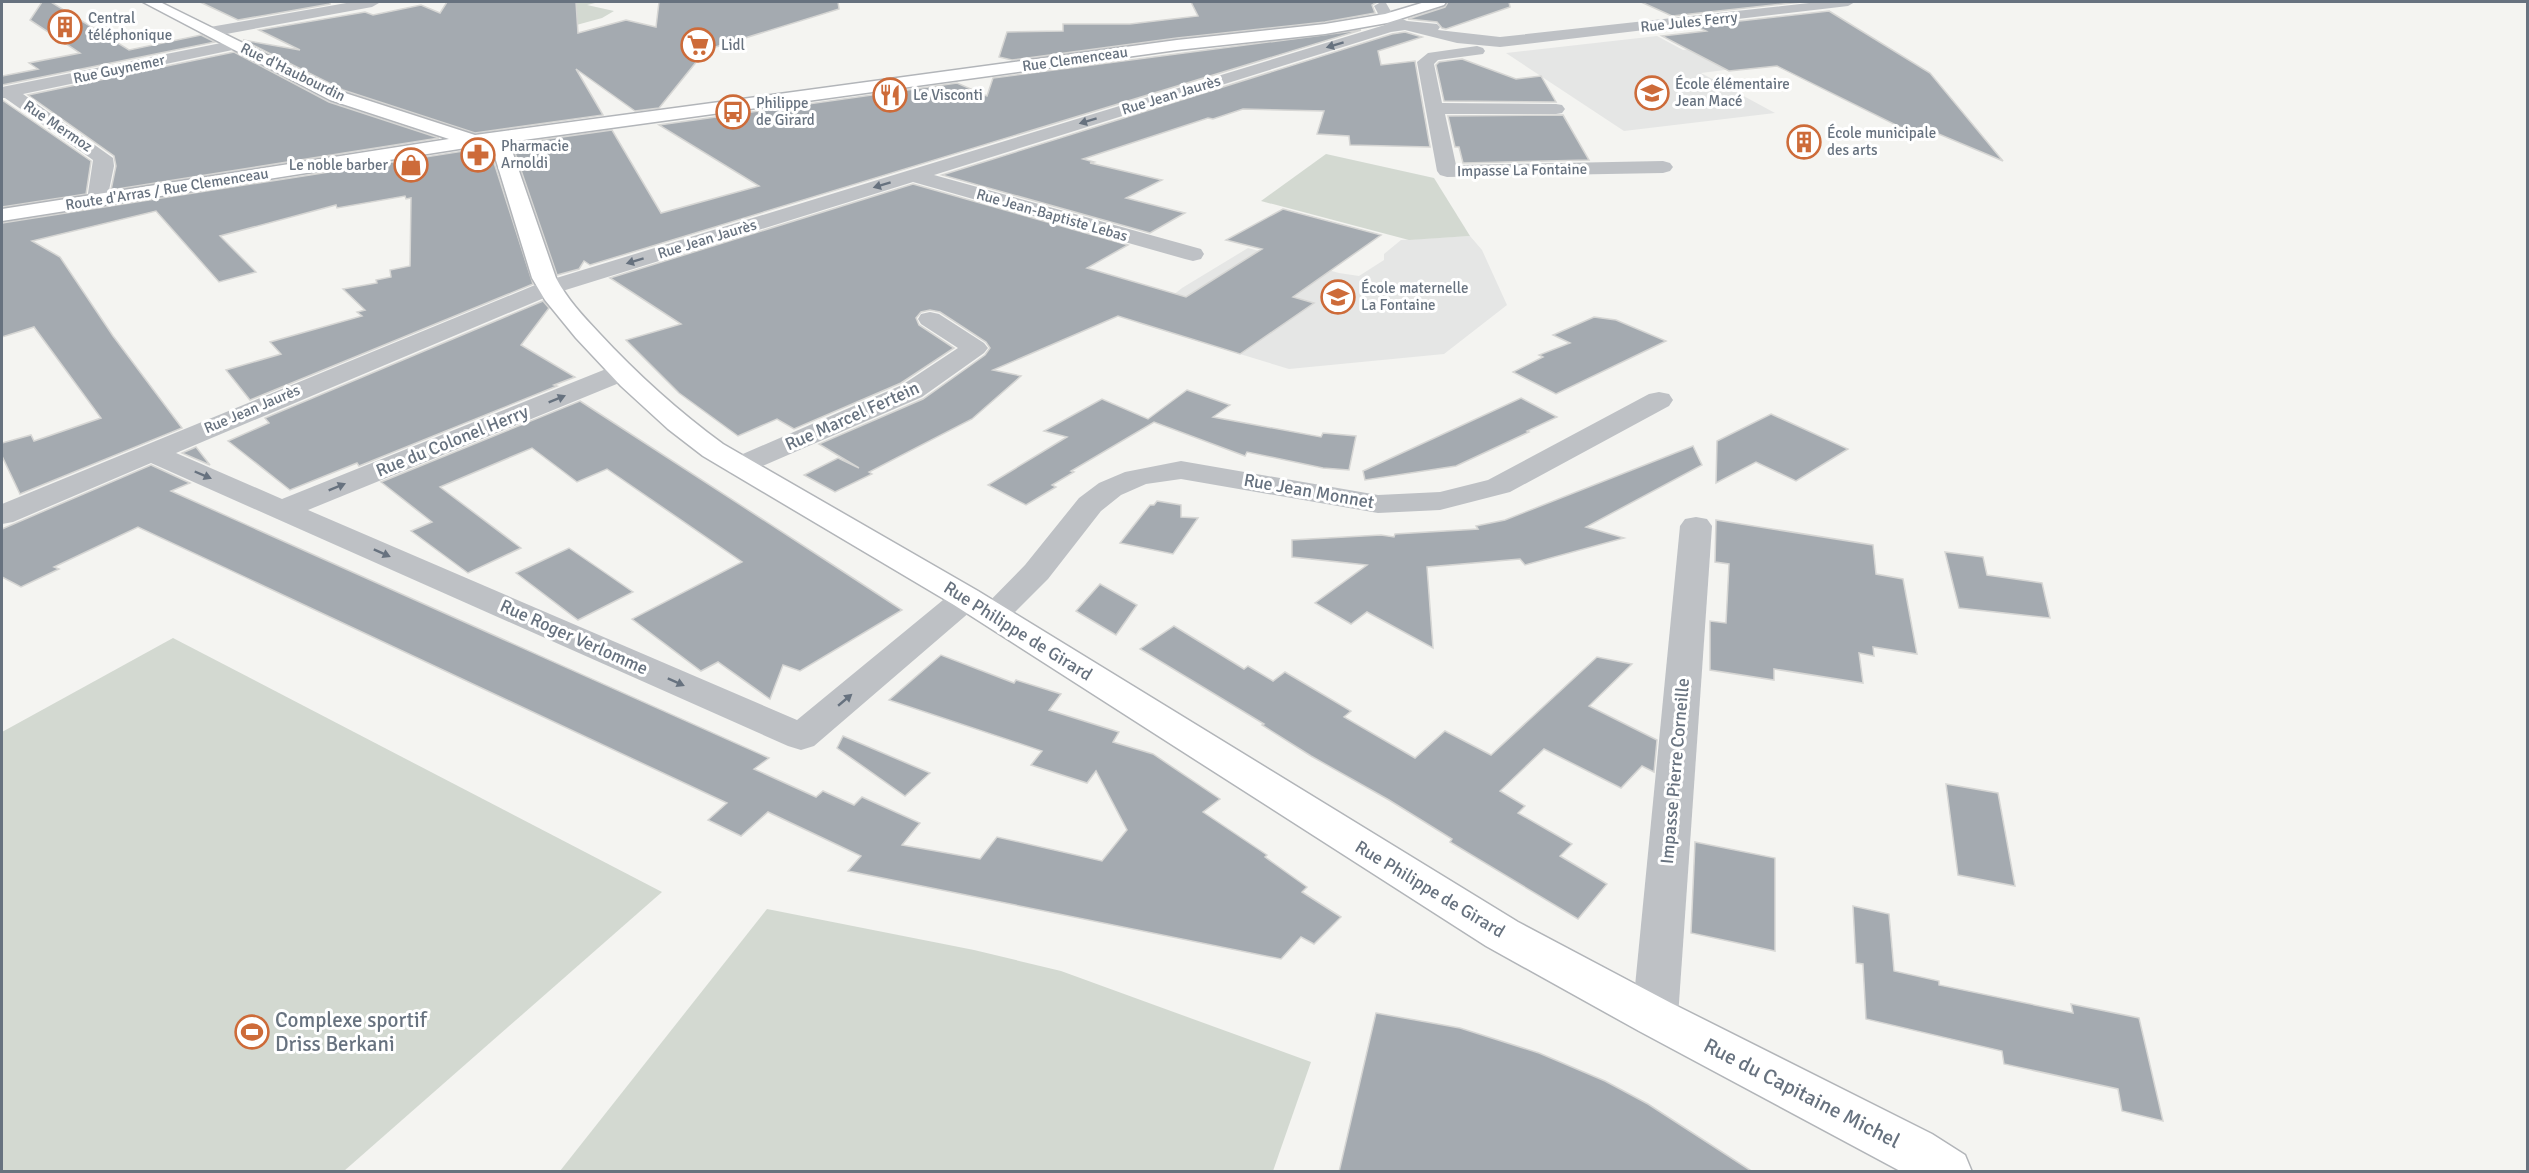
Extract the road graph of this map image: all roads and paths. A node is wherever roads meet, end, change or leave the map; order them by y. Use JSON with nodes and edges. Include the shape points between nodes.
{"nodes":[{"id":1,"x":150,"y":2,"type":"edge"},
{"id":2,"x":1418,"y":2,"type":"edge"},
{"id":3,"x":1439,"y":2,"type":"edge"},
{"id":4,"x":1848,"y":2,"type":"edge"},
{"id":5,"x":372,"y":3,"type":"dead end"},
{"id":6,"x":1391,"y":11,"type":"edge"},
{"id":7,"x":1432,"y":27,"type":"joint"},
{"id":8,"x":210,"y":32,"type":"junction"},
{"id":9,"x":1496,"y":40,"type":"junction"},
{"id":10,"x":236,"y":45,"type":"junction"},
{"id":11,"x":4,"y":92,"type":"edge"},
{"id":12,"x":1434,"y":108,"type":"junction"},
{"id":13,"x":1556,"y":109,"type":"dead end"},
{"id":14,"x":487,"y":140,"type":"junction"},
{"id":15,"x":1663,"y":167,"type":"dead end"},
{"id":16,"x":912,"y":176,"type":"junction"},
{"id":17,"x":97,"y":200,"type":"junction"},
{"id":18,"x":2,"y":215,"type":"edge"},
{"id":19,"x":1193,"y":254,"type":"dead end"},
{"id":20,"x":548,"y":288,"type":"junction"},
{"id":21,"x":930,"y":319,"type":"dead end"},
{"id":22,"x":620,"y":373,"type":"junction"},
{"id":23,"x":1659,"y":400,"type":"dead end"},
{"id":24,"x":149,"y":452,"type":"junction"},
{"id":25,"x":739,"y":466,"type":"junction"},
{"id":26,"x":283,"y":509,"type":"junction"},
{"id":27,"x":2,"y":515,"type":"edge"},
{"id":28,"x":1696,"y":526,"type":"dead end"},
{"id":29,"x":980,"y":606,"type":"junction"},
{"id":30,"x":1655,"y":1017,"type":"junction"},
{"id":31,"x":1947,"y":1172,"type":"edge"}],
"edges":[{"from":1,"to":8,"type":"main road","name":"Rue d'Haubourdin"},
{"from":2,"to":6,"type":"main road"},
{"from":3,"to":6,"type":"main road","name":"Rue Clemenceau"},
{"from":4,"to":9,"type":"street","name":"Rue Jules Ferry","via":[[1766,14]]},
{"from":5,"to":8,"type":"street"},
{"from":6,"to":7,"type":"street","name":"Rue Jean Jaurès"},
{"from":6,"to":9,"type":"street","name":"Rue Jules Ferry","via":[[1443,35]]},
{"from":6,"to":14,"type":"main road","name":"Rue Clemenceau","via":[[1312,30],[1194,42]]},
{"from":6,"to":16,"type":"street","name":"Rue Jean Jaurès","one_way":true},
{"from":7,"to":9,"type":"street","name":"Rue Jules Ferry"},
{"from":8,"to":10,"type":"main road","name":"Rue d'Haubourdin"},
{"from":9,"to":12,"type":"street","name":"Impasse La Fontaine","via":[[1482,50],[1426,60]]},
{"from":10,"to":11,"type":"street","name":"Rue Guynemer"},
{"from":10,"to":14,"type":"main road","name":"Rue d'Haubourdin","via":[[336,96]]},
{"from":11,"to":17,"type":"street","name":"Rue Mermoz","via":[[103,158]]},
{"from":12,"to":13,"type":"street"},
{"from":12,"to":15,"type":"street","name":"Impasse La Fontaine","via":[[1447,171]]},
{"from":14,"to":17,"type":"main road","name":"Route d'Arras / Rue Clemenceau"},
{"from":14,"to":20,"type":"main road","name":"Rue Philippe de Girard"},
{"from":16,"to":19,"type":"street","name":"Rue Jean-Baptiste Lebas"},
{"from":16,"to":20,"type":"street","name":"Rue Jean Jaurès","one_way":true},
{"from":17,"to":18,"type":"main road","name":"Route d'Arras / Rue Clemenceau"},
{"from":20,"to":22,"type":"main road","name":"Rue Philippe de Girard"},
{"from":20,"to":24,"type":"street","name":"Rue Jean Jaurès"},
{"from":21,"to":25,"type":"street","name":"Rue Marcel Fertein","via":[[975,348],[912,391]]},
{"from":22,"to":25,"type":"main road","name":"Rue Philippe de Girard","via":[[681,426]]},
{"from":26,"to":22,"type":"street","name":"Rue du Colonel Herry","one_way":true},
{"from":23,"to":29,"type":"street","name":"Rue Jean Monnet","via":[[1499,486],[1444,502],[1378,504],[1181,470],[1154,472],[1109,490],[1086,510],[1042,566]]},
{"from":24,"to":26,"type":"street","name":"Rue Roger Verlomme","one_way":true},
{"from":24,"to":27,"type":"street","name":"Rue Jean Jaurès"},
{"from":25,"to":29,"type":"main road","name":"Rue Philippe de Girard"},
{"from":26,"to":29,"type":"street","name":"Rue Roger Verlomme","one_way":true,"via":[[801,737]]},
{"from":28,"to":30,"type":"street","name":"Impasse Pierre Corneille"},
{"from":29,"to":30,"type":"main road","name":"Rue Philippe de Girard","via":[[1452,904]]},
{"from":30,"to":31,"type":"main road","name":"Rue du Capitaine Michel","via":[[1914,1151]]}]}
